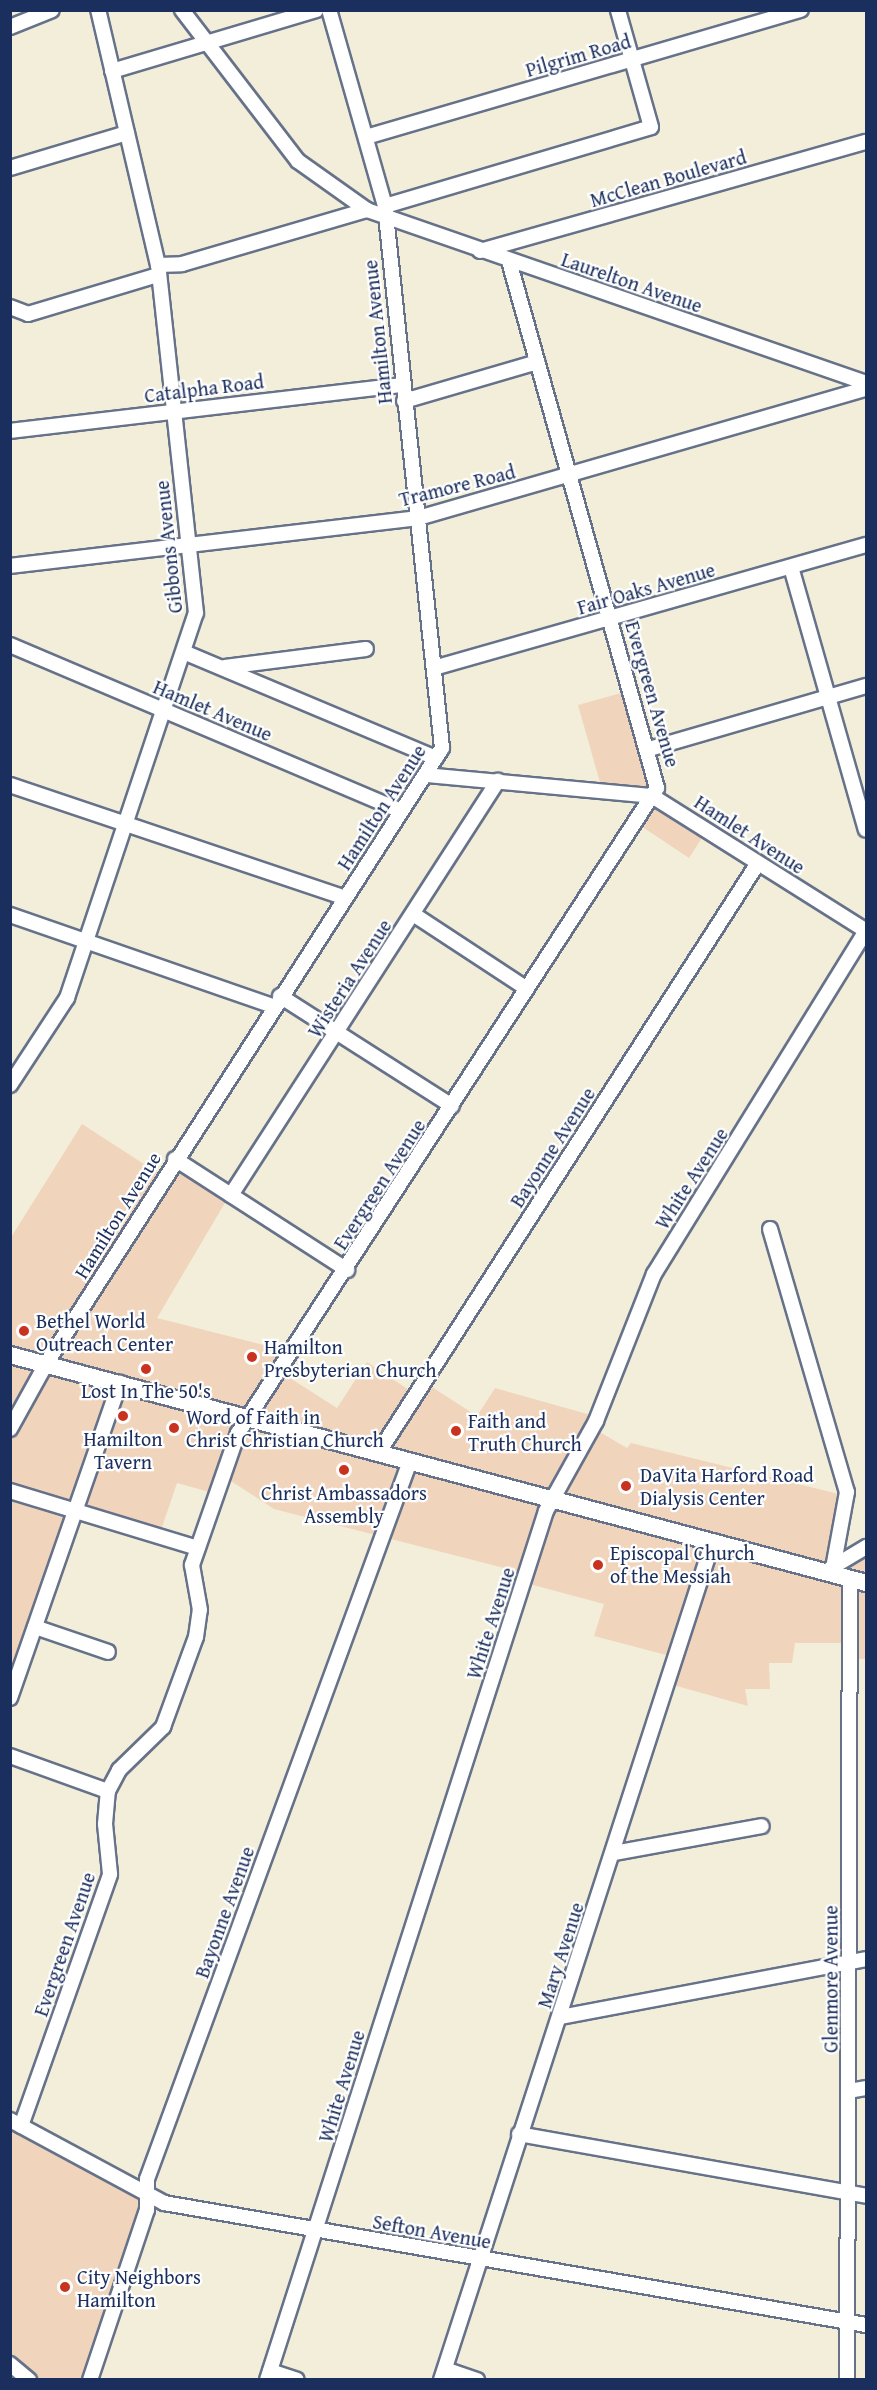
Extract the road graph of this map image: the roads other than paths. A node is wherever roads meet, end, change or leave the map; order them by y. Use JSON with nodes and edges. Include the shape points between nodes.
{"nodes":[{"id":1,"x":52,"y":10,"type":"edge"},
{"id":2,"x":98,"y":10,"type":"edge"},
{"id":3,"x":182,"y":10,"type":"edge"},
{"id":4,"x":316,"y":10,"type":"edge"},
{"id":5,"x":329,"y":10,"type":"edge"},
{"id":6,"x":618,"y":10,"type":"edge"},
{"id":7,"x":801,"y":10,"type":"edge"},
{"id":8,"x":10,"y":27,"type":"edge"},
{"id":9,"x":207,"y":42,"type":"junction"},
{"id":10,"x":632,"y":60,"type":"junction"},
{"id":11,"x":112,"y":71,"type":"junction"},
{"id":12,"x":127,"y":133,"type":"junction"},
{"id":13,"x":366,"y":137,"type":"junction"},
{"id":14,"x":867,"y":142,"type":"edge"},
{"id":15,"x":10,"y":168,"type":"edge"},
{"id":16,"x":367,"y":210,"type":"junction"},
{"id":17,"x":385,"y":212,"type":"junction"},
{"id":18,"x":480,"y":251,"type":"junction"},
{"id":19,"x":509,"y":261,"type":"junction"},
{"id":20,"x":158,"y":270,"type":"junction"},
{"id":21,"x":10,"y":307,"type":"edge"},
{"id":22,"x":537,"y":362,"type":"junction"},
{"id":23,"x":867,"y":383,"type":"edge"},
{"id":24,"x":402,"y":385,"type":"junction"},
{"id":25,"x":867,"y":389,"type":"edge"},
{"id":26,"x":404,"y":401,"type":"junction"},
{"id":27,"x":173,"y":412,"type":"junction"},
{"id":28,"x":10,"y":431,"type":"edge"},
{"id":29,"x":570,"y":475,"type":"junction"},
{"id":30,"x":418,"y":518,"type":"junction"},
{"id":31,"x":189,"y":545,"type":"junction"},
{"id":32,"x":867,"y":545,"type":"edge"},
{"id":33,"x":11,"y":567,"type":"edge"},
{"id":34,"x":791,"y":567,"type":"junction"},
{"id":35,"x":612,"y":618,"type":"junction"},
{"id":36,"x":10,"y":645,"type":"edge"},
{"id":37,"x":366,"y":649,"type":"dead end"},
{"id":38,"x":186,"y":653,"type":"junction"},
{"id":39,"x":224,"y":667,"type":"junction"},
{"id":40,"x":437,"y":667,"type":"junction"},
{"id":41,"x":867,"y":686,"type":"edge"},
{"id":42,"x":828,"y":698,"type":"junction"},
{"id":43,"x":166,"y":711,"type":"junction"},
{"id":44,"x":649,"y":749,"type":"junction"},
{"id":45,"x":436,"y":758,"type":"junction"},
{"id":46,"x":426,"y":775,"type":"junction"},
{"id":47,"x":498,"y":781,"type":"junction"},
{"id":48,"x":10,"y":785,"type":"edge"},
{"id":49,"x":652,"y":796,"type":"junction"},
{"id":50,"x":401,"y":811,"type":"junction"},
{"id":51,"x":126,"y":824,"type":"junction"},
{"id":52,"x":867,"y":830,"type":"edge"},
{"id":53,"x":758,"y":863,"type":"junction"},
{"id":54,"x":345,"y":898,"type":"junction"},
{"id":55,"x":10,"y":915,"type":"edge"},
{"id":56,"x":413,"y":915,"type":"junction"},
{"id":57,"x":867,"y":931,"type":"edge"},
{"id":58,"x":87,"y":940,"type":"junction"},
{"id":59,"x":527,"y":988,"type":"junction"},
{"id":60,"x":277,"y":1001,"type":"junction"},
{"id":61,"x":336,"y":1033,"type":"junction"},
{"id":62,"x":10,"y":1085,"type":"edge"},
{"id":63,"x":452,"y":1106,"type":"junction"},
{"id":64,"x":175,"y":1159,"type":"junction"},
{"id":65,"x":231,"y":1195,"type":"junction"},
{"id":66,"x":770,"y":1229,"type":"dead end"},
{"id":67,"x":347,"y":1270,"type":"junction"},
{"id":68,"x":10,"y":1355,"type":"edge"},
{"id":69,"x":46,"y":1364,"type":"junction"},
{"id":70,"x":120,"y":1383,"type":"junction"},
{"id":71,"x":250,"y":1418,"type":"junction"},
{"id":72,"x":10,"y":1429,"type":"edge"},
{"id":73,"x":379,"y":1452,"type":"junction"},
{"id":74,"x":410,"y":1461,"type":"junction"},
{"id":75,"x":10,"y":1491,"type":"edge"},
{"id":76,"x":553,"y":1499,"type":"junction"},
{"id":77,"x":75,"y":1511,"type":"junction"},
{"id":78,"x":713,"y":1541,"type":"junction"},
{"id":79,"x":867,"y":1547,"type":"edge"},
{"id":80,"x":198,"y":1548,"type":"junction"},
{"id":81,"x":831,"y":1568,"type":"junction"},
{"id":82,"x":858,"y":1580,"type":"edge"},
{"id":83,"x":35,"y":1627,"type":"junction"},
{"id":84,"x":108,"y":1652,"type":"dead end"},
{"id":85,"x":16,"y":1663,"type":"edge"},
{"id":86,"x":10,"y":1698,"type":"edge"},
{"id":87,"x":10,"y":1756,"type":"edge"},
{"id":88,"x":108,"y":1791,"type":"junction"},
{"id":89,"x":762,"y":1826,"type":"dead end"},
{"id":90,"x":614,"y":1853,"type":"junction"},
{"id":91,"x":867,"y":1959,"type":"edge"},
{"id":92,"x":850,"y":1961,"type":"junction"},
{"id":93,"x":560,"y":2017,"type":"junction"},
{"id":94,"x":867,"y":2088,"type":"edge"},
{"id":95,"x":849,"y":2091,"type":"junction"},
{"id":96,"x":16,"y":2123,"type":"edge"},
{"id":97,"x":519,"y":2133,"type":"junction"},
{"id":98,"x":848,"y":2193,"type":"junction"},
{"id":99,"x":867,"y":2196,"type":"edge"},
{"id":100,"x":147,"y":2197,"type":"junction"},
{"id":101,"x":316,"y":2230,"type":"junction"},
{"id":102,"x":477,"y":2259,"type":"junction"},
{"id":103,"x":847,"y":2322,"type":"junction"},
{"id":104,"x":867,"y":2325,"type":"edge"},
{"id":105,"x":10,"y":2364,"type":"edge"},
{"id":106,"x":443,"y":2374,"type":"edge"},
{"id":107,"x":269,"y":2375,"type":"edge"},
{"id":108,"x":29,"y":2379,"type":"edge"},
{"id":109,"x":90,"y":2379,"type":"edge"},
{"id":110,"x":297,"y":2379,"type":"edge"},
{"id":111,"x":477,"y":2379,"type":"edge"},
{"id":112,"x":847,"y":2379,"type":"edge"}],
"edges":[{"from":1,"to":8,"type":"street"},
{"from":2,"to":11,"type":"street","name":"Gibbons Avenue"},
{"from":3,"to":9,"type":"street","name":"Laurelton Avenue"},
{"from":4,"to":9,"type":"street"},
{"from":5,"to":13,"type":"street","name":"Hamilton Avenue"},
{"from":6,"to":10,"type":"street"},
{"from":7,"to":10,"type":"street","name":"Pilgrim Road"},
{"from":9,"to":11,"type":"street"},
{"from":9,"to":16,"type":"street","name":"Laurelton Avenue","via":[[298,161]]},
{"from":10,"to":13,"type":"street","name":"Pilgrim Road"},
{"from":10,"to":17,"type":"street","via":[[651,128]]},
{"from":11,"to":12,"type":"street","name":"Gibbons Avenue"},
{"from":12,"to":15,"type":"street"},
{"from":12,"to":20,"type":"street","name":"Gibbons Avenue"},
{"from":13,"to":17,"type":"street","name":"Hamilton Avenue"},
{"from":14,"to":18,"type":"street","name":"McClean Boulevard"},
{"from":16,"to":17,"type":"street","name":"Laurelton Avenue"},
{"from":16,"to":20,"type":"street"},
{"from":17,"to":18,"type":"street","name":"Laurelton Avenue"},
{"from":17,"to":24,"type":"street","name":"Hamilton Avenue"},
{"from":18,"to":19,"type":"street","name":"Laurelton Avenue"},
{"from":19,"to":22,"type":"street","name":"Evergreen Avenue"},
{"from":19,"to":23,"type":"street","name":"Laurelton Avenue"},
{"from":20,"to":21,"type":"street","via":[[28,314]]},
{"from":20,"to":27,"type":"street","name":"Gibbons Avenue"},
{"from":22,"to":26,"type":"street"},
{"from":22,"to":29,"type":"street","name":"Evergreen Avenue"},
{"from":24,"to":26,"type":"street","name":"Hamilton Avenue"},
{"from":24,"to":27,"type":"street","name":"Catalpha Road"},
{"from":25,"to":29,"type":"street","name":"Tramore Road"},
{"from":26,"to":30,"type":"street","name":"Hamilton Avenue"},
{"from":27,"to":28,"type":"street","name":"Catalpha Road"},
{"from":27,"to":31,"type":"street","name":"Gibbons Avenue"},
{"from":29,"to":30,"type":"street","name":"Tramore Road"},
{"from":29,"to":35,"type":"street","name":"Evergreen Avenue"},
{"from":30,"to":31,"type":"street","name":"Tramore Road"},
{"from":30,"to":40,"type":"street","name":"Hamilton Avenue"},
{"from":31,"to":33,"type":"street","name":"Tramore Road"},
{"from":31,"to":38,"type":"street","name":"Gibbons Avenue","via":[[196,613]]},
{"from":32,"to":34,"type":"street","name":"Fair Oaks Avenue"},
{"from":34,"to":35,"type":"street","name":"Fair Oaks Avenue"},
{"from":34,"to":42,"type":"street"},
{"from":35,"to":40,"type":"street","name":"Fair Oaks Avenue"},
{"from":35,"to":44,"type":"street","name":"Evergreen Avenue"},
{"from":36,"to":43,"type":"street","name":"Hamlet Avenue"},
{"from":37,"to":39,"type":"street"},
{"from":38,"to":39,"type":"street"},
{"from":38,"to":43,"type":"street","name":"Gibbons Avenue"},
{"from":39,"to":45,"type":"street"},
{"from":40,"to":45,"type":"street","name":"Hamilton Avenue","via":[[444,741]]},
{"from":41,"to":42,"type":"street"},
{"from":42,"to":44,"type":"street"},
{"from":42,"to":52,"type":"street"},
{"from":43,"to":50,"type":"street","name":"Hamlet Avenue"},
{"from":43,"to":51,"type":"street","name":"Gibbons Avenue"},
{"from":44,"to":49,"type":"street","name":"Evergreen Avenue","via":[[658,783]]},
{"from":45,"to":46,"type":"street","name":"Hamilton Avenue"},
{"from":46,"to":47,"type":"street","name":"Hamlet Avenue"},
{"from":46,"to":50,"type":"street","name":"Hamilton Avenue"},
{"from":47,"to":49,"type":"street","name":"Hamlet Avenue"},
{"from":47,"to":56,"type":"street","name":"Wisteria Avenue"},
{"from":48,"to":51,"type":"street"},
{"from":49,"to":53,"type":"street","name":"Hamlet Avenue"},
{"from":49,"to":59,"type":"street","name":"Evergreen Avenue"},
{"from":50,"to":54,"type":"street","name":"Hamilton Avenue"},
{"from":51,"to":54,"type":"street"},
{"from":51,"to":58,"type":"street","name":"Gibbons Avenue"},
{"from":53,"to":57,"type":"street","name":"Hamlet Avenue"},
{"from":53,"to":73,"type":"street","name":"Bayonne Avenue"},
{"from":54,"to":60,"type":"street","name":"Hamilton Avenue"},
{"from":55,"to":58,"type":"street"},
{"from":56,"to":59,"type":"street"},
{"from":56,"to":61,"type":"street","name":"Wisteria Avenue"},
{"from":57,"to":76,"type":"street","name":"White Avenue","via":[[654,1274],[596,1422]]},
{"from":58,"to":60,"type":"street"},
{"from":58,"to":62,"type":"street","name":"Gibbons Avenue","via":[[62,1007]]},
{"from":59,"to":63,"type":"street","name":"Evergreen Avenue"},
{"from":60,"to":61,"type":"street"},
{"from":60,"to":64,"type":"street","name":"Hamilton Avenue"},
{"from":61,"to":63,"type":"street"},
{"from":61,"to":65,"type":"street","name":"Wisteria Avenue"},
{"from":63,"to":67,"type":"street","name":"Evergreen Avenue"},
{"from":64,"to":65,"type":"street"},
{"from":64,"to":69,"type":"street","name":"Hamilton Avenue"},
{"from":65,"to":67,"type":"street"},
{"from":66,"to":81,"type":"street","via":[[848,1492]]},
{"from":67,"to":71,"type":"street","name":"Evergreen Avenue"},
{"from":68,"to":69,"type":"main road"},
{"from":69,"to":70,"type":"main road"},
{"from":69,"to":72,"type":"street","name":"Hamilton Avenue"},
{"from":70,"to":71,"type":"main road"},
{"from":70,"to":77,"type":"street"},
{"from":71,"to":73,"type":"main road"},
{"from":71,"to":80,"type":"street","name":"Evergreen Avenue","via":[[238,1432]]},
{"from":73,"to":74,"type":"main road"},
{"from":74,"to":76,"type":"main road"},
{"from":74,"to":100,"type":"street","name":"Bayonne Avenue","via":[[147,2179]]},
{"from":75,"to":77,"type":"street"},
{"from":76,"to":78,"type":"main road"},
{"from":76,"to":101,"type":"street","name":"White Avenue"},
{"from":77,"to":80,"type":"street"},
{"from":77,"to":83,"type":"street"},
{"from":78,"to":81,"type":"main road"},
{"from":78,"to":90,"type":"street","name":"Mary Avenue"},
{"from":79,"to":81,"type":"street"},
{"from":80,"to":88,"type":"street","name":"Evergreen Avenue","via":[[190,1572],[200,1618],[168,1718],[119,1770]]},
{"from":81,"to":82,"type":"main road"},
{"from":82,"to":92,"type":"street","name":"Glenmore Avenue"},
{"from":83,"to":84,"type":"street"},
{"from":83,"to":85,"type":"street"},
{"from":85,"to":86,"type":"street"},
{"from":87,"to":88,"type":"street"},
{"from":88,"to":96,"type":"street","name":"Evergreen Avenue","via":[[105,1824],[110,1874]]},
{"from":89,"to":90,"type":"street"},
{"from":90,"to":93,"type":"street","name":"Mary Avenue"},
{"from":91,"to":92,"type":"street"},
{"from":92,"to":93,"type":"street"},
{"from":92,"to":95,"type":"street","name":"Glenmore Avenue"},
{"from":93,"to":97,"type":"street","name":"Mary Avenue"},
{"from":94,"to":95,"type":"street"},
{"from":95,"to":98,"type":"street","name":"Glenmore Avenue"},
{"from":96,"to":100,"type":"street","name":"Sefton Avenue"},
{"from":97,"to":98,"type":"street"},
{"from":97,"to":102,"type":"street","name":"Mary Avenue"},
{"from":98,"to":99,"type":"street"},
{"from":98,"to":103,"type":"street","name":"Glenmore Avenue"},
{"from":100,"to":101,"type":"street","name":"Sefton Avenue"},
{"from":100,"to":109,"type":"street","name":"Bayonne Avenue"},
{"from":101,"to":102,"type":"street","name":"Sefton Avenue"},
{"from":101,"to":107,"type":"street","name":"White Avenue"},
{"from":102,"to":103,"type":"street","name":"Sefton Avenue"},
{"from":102,"to":106,"type":"street","name":"Mary Avenue"},
{"from":103,"to":104,"type":"street","name":"Sefton Avenue"},
{"from":103,"to":112,"type":"street","name":"Glenmore Avenue"},
{"from":105,"to":108,"type":"street"},
{"from":106,"to":111,"type":"street"},
{"from":107,"to":110,"type":"street"}]}
